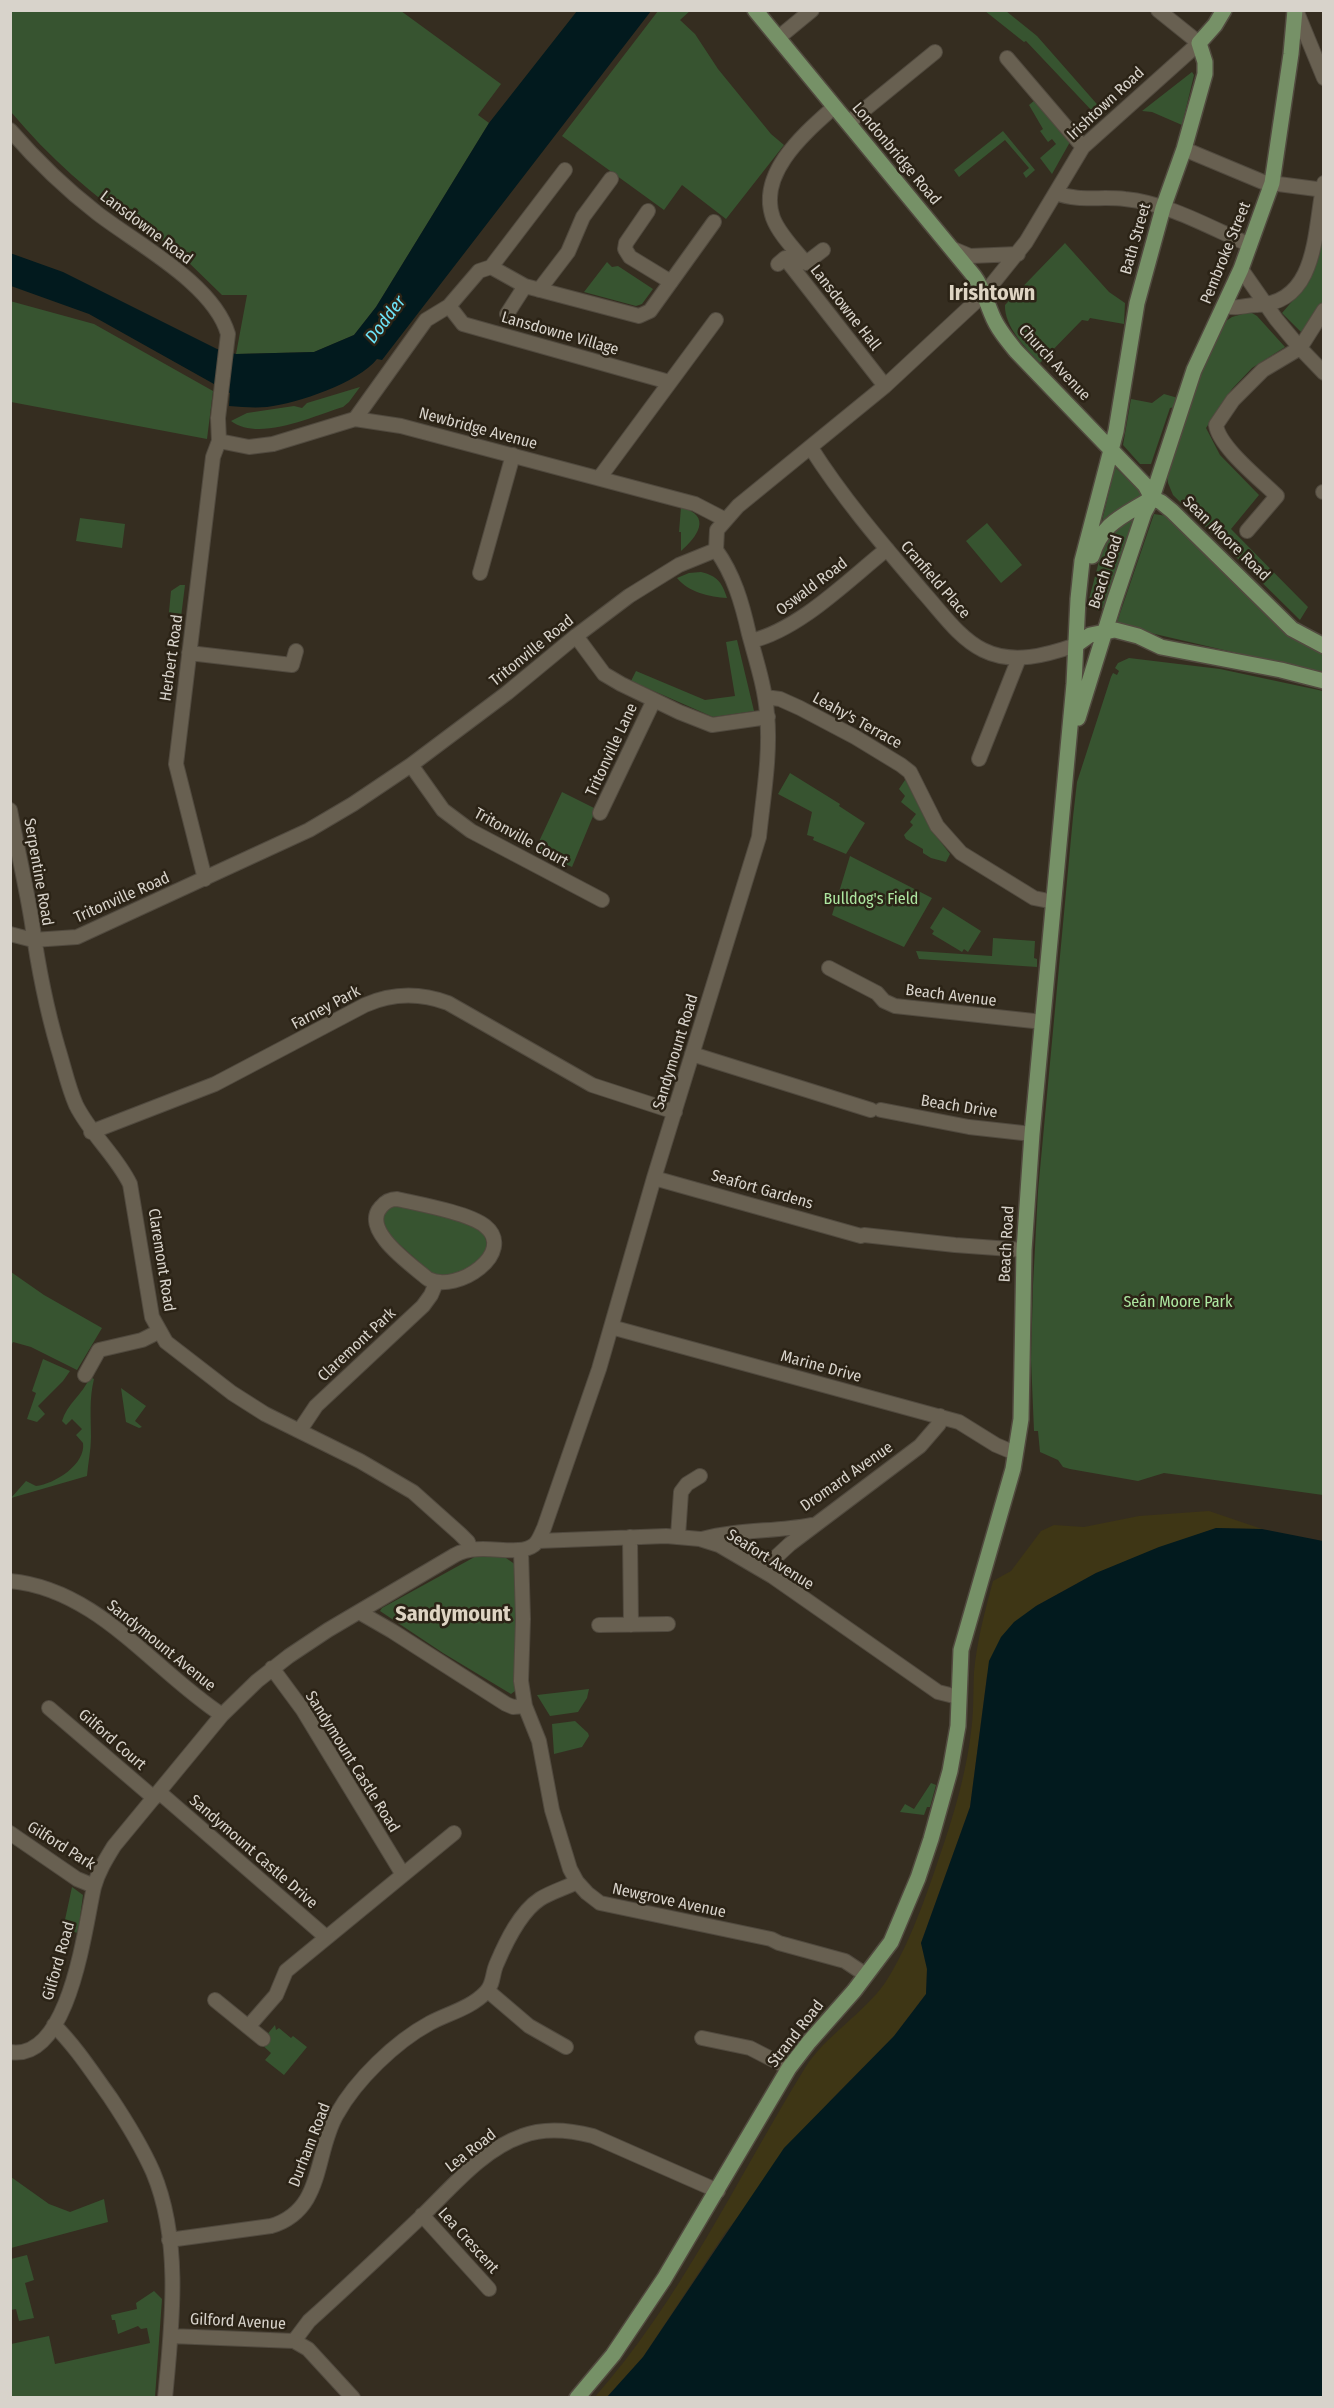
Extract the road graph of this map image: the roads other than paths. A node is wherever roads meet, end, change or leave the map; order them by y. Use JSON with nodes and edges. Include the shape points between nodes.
{"nodes":[{"id":1,"x":755,"y":10,"type":"edge"},
{"id":2,"x":812,"y":10,"type":"edge"},
{"id":3,"x":1158,"y":10,"type":"edge"},
{"id":4,"x":1224,"y":10,"type":"edge"},
{"id":5,"x":1296,"y":10,"type":"edge"},
{"id":6,"x":778,"y":39,"type":"junction"},
{"id":7,"x":1199,"y":43,"type":"junction"},
{"id":8,"x":935,"y":52,"type":"dead end"},
{"id":9,"x":1007,"y":58,"type":"dead end"},
{"id":10,"x":1323,"y":78,"type":"edge"},
{"id":11,"x":834,"y":107,"type":"junction"},
{"id":12,"x":848,"y":123,"type":"junction"},
{"id":13,"x":10,"y":130,"type":"edge"},
{"id":14,"x":1083,"y":147,"type":"junction"},
{"id":15,"x":1184,"y":149,"type":"junction"},
{"id":16,"x":565,"y":170,"type":"dead end"},
{"id":17,"x":611,"y":179,"type":"dead end"},
{"id":18,"x":1272,"y":183,"type":"junction"},
{"id":19,"x":1323,"y":188,"type":"edge"},
{"id":20,"x":1056,"y":193,"type":"junction"},
{"id":21,"x":1163,"y":208,"type":"junction"},
{"id":22,"x":648,"y":211,"type":"dead end"},
{"id":23,"x":714,"y":222,"type":"dead end"},
{"id":24,"x":1250,"y":245,"type":"junction"},
{"id":25,"x":951,"y":248,"type":"junction"},
{"id":26,"x":823,"y":250,"type":"dead end"},
{"id":27,"x":1018,"y":254,"type":"junction"},
{"id":28,"x":778,"y":264,"type":"dead end"},
{"id":29,"x":491,"y":267,"type":"junction"},
{"id":30,"x":1241,"y":269,"type":"junction"},
{"id":31,"x":671,"y":282,"type":"junction"},
{"id":32,"x":525,"y":286,"type":"junction"},
{"id":33,"x":539,"y":290,"type":"junction"},
{"id":34,"x":985,"y":293,"type":"junction"},
{"id":35,"x":1225,"y":304,"type":"junction"},
{"id":36,"x":1265,"y":305,"type":"junction"},
{"id":37,"x":449,"y":306,"type":"junction"},
{"id":38,"x":1323,"y":310,"type":"edge"},
{"id":39,"x":507,"y":314,"type":"dead end"},
{"id":40,"x":717,"y":320,"type":"dead end"},
{"id":41,"x":1300,"y":348,"type":"junction"},
{"id":42,"x":1323,"y":373,"type":"edge"},
{"id":43,"x":669,"y":382,"type":"junction"},
{"id":44,"x":885,"y":386,"type":"junction"},
{"id":45,"x":355,"y":419,"type":"junction"},
{"id":46,"x":219,"y":441,"type":"junction"},
{"id":47,"x":811,"y":448,"type":"junction"},
{"id":48,"x":1111,"y":449,"type":"junction"},
{"id":49,"x":513,"y":455,"type":"junction"},
{"id":50,"x":600,"y":477,"type":"junction"},
{"id":51,"x":1152,"y":498,"type":"junction"},
{"id":52,"x":724,"y":519,"type":"junction"},
{"id":53,"x":1247,"y":531,"type":"dead end"},
{"id":54,"x":716,"y":549,"type":"junction"},
{"id":55,"x":887,"y":549,"type":"junction"},
{"id":56,"x":480,"y":573,"type":"dead end"},
{"id":57,"x":1077,"y":599,"type":"junction"},
{"id":58,"x":1107,"y":630,"type":"junction"},
{"id":59,"x":576,"y":636,"type":"junction"},
{"id":60,"x":751,"y":641,"type":"junction"},
{"id":61,"x":1076,"y":645,"type":"junction"},
{"id":62,"x":1323,"y":646,"type":"edge"},
{"id":63,"x":297,"y":651,"type":"dead end"},
{"id":64,"x":189,"y":653,"type":"junction"},
{"id":65,"x":1019,"y":658,"type":"junction"},
{"id":66,"x":1323,"y":681,"type":"edge"},
{"id":67,"x":765,"y":697,"type":"junction"},
{"id":68,"x":654,"y":700,"type":"junction"},
{"id":69,"x":768,"y":717,"type":"junction"},
{"id":70,"x":979,"y":759,"type":"dead end"},
{"id":71,"x":411,"y":765,"type":"junction"},
{"id":72,"x":1063,"y":785,"type":"junction"},
{"id":73,"x":10,"y":810,"type":"edge"},
{"id":74,"x":600,"y":813,"type":"dead end"},
{"id":75,"x":205,"y":879,"type":"junction"},
{"id":76,"x":603,"y":900,"type":"dead end"},
{"id":77,"x":1054,"y":902,"type":"junction"},
{"id":78,"x":10,"y":934,"type":"edge"},
{"id":79,"x":33,"y":940,"type":"junction"},
{"id":80,"x":829,"y":968,"type":"dead end"},
{"id":81,"x":1043,"y":1022,"type":"junction"},
{"id":82,"x":692,"y":1054,"type":"junction"},
{"id":83,"x":675,"y":1112,"type":"junction"},
{"id":84,"x":91,"y":1132,"type":"junction"},
{"id":85,"x":1032,"y":1134,"type":"junction"},
{"id":86,"x":654,"y":1178,"type":"junction"},
{"id":87,"x":1024,"y":1250,"type":"junction"},
{"id":88,"x":436,"y":1283,"type":"junction"},
{"id":89,"x":611,"y":1327,"type":"junction"},
{"id":90,"x":159,"y":1332,"type":"junction"},
{"id":91,"x":85,"y":1375,"type":"dead end"},
{"id":92,"x":940,"y":1416,"type":"junction"},
{"id":93,"x":300,"y":1430,"type":"junction"},
{"id":94,"x":1015,"y":1453,"type":"junction"},
{"id":95,"x":700,"y":1476,"type":"dead end"},
{"id":96,"x":814,"y":1525,"type":"junction"},
{"id":97,"x":678,"y":1536,"type":"junction"},
{"id":98,"x":630,"y":1537,"type":"junction"},
{"id":99,"x":700,"y":1539,"type":"junction"},
{"id":100,"x":538,"y":1541,"type":"junction"},
{"id":101,"x":470,"y":1548,"type":"junction"},
{"id":102,"x":521,"y":1550,"type":"junction"},
{"id":103,"x":762,"y":1570,"type":"junction"},
{"id":104,"x":10,"y":1581,"type":"edge"},
{"id":105,"x":359,"y":1612,"type":"junction"},
{"id":106,"x":668,"y":1624,"type":"dead end"},
{"id":107,"x":599,"y":1625,"type":"dead end"},
{"id":108,"x":631,"y":1625,"type":"junction"},
{"id":109,"x":272,"y":1668,"type":"junction"},
{"id":110,"x":958,"y":1697,"type":"junction"},
{"id":111,"x":525,"y":1706,"type":"junction"},
{"id":112,"x":49,"y":1708,"type":"dead end"},
{"id":113,"x":222,"y":1715,"type":"junction"},
{"id":114,"x":156,"y":1795,"type":"junction"},
{"id":115,"x":10,"y":1833,"type":"edge"},
{"id":116,"x":454,"y":1833,"type":"dead end"},
{"id":117,"x":402,"y":1873,"type":"junction"},
{"id":118,"x":577,"y":1882,"type":"junction"},
{"id":119,"x":94,"y":1886,"type":"junction"},
{"id":120,"x":326,"y":1937,"type":"junction"},
{"id":121,"x":866,"y":1975,"type":"junction"},
{"id":122,"x":488,"y":1991,"type":"junction"},
{"id":123,"x":215,"y":2000,"type":"dead end"},
{"id":124,"x":54,"y":2025,"type":"junction"},
{"id":125,"x":248,"y":2027,"type":"junction"},
{"id":126,"x":702,"y":2038,"type":"dead end"},
{"id":127,"x":263,"y":2039,"type":"dead end"},
{"id":128,"x":566,"y":2047,"type":"dead end"},
{"id":129,"x":10,"y":2052,"type":"edge"},
{"id":130,"x":789,"y":2068,"type":"junction"},
{"id":131,"x":718,"y":2191,"type":"junction"},
{"id":132,"x":422,"y":2216,"type":"junction"},
{"id":133,"x":169,"y":2240,"type":"junction"},
{"id":134,"x":489,"y":2289,"type":"dead end"},
{"id":135,"x":171,"y":2336,"type":"junction"},
{"id":136,"x":294,"y":2341,"type":"junction"},
{"id":137,"x":165,"y":2397,"type":"edge"},
{"id":138,"x":353,"y":2397,"type":"edge"},
{"id":139,"x":577,"y":2397,"type":"edge"}],
"edges":[{"from":1,"to":6,"type":"main road","name":"Londonbridge Road"},
{"from":2,"to":6,"type":"street"},
{"from":3,"to":7,"type":"street"},
{"from":4,"to":7,"type":"main road","name":"Irishtown Road"},
{"from":5,"to":10,"type":"street"},
{"from":5,"to":18,"type":"main road","name":"Pembroke Street"},
{"from":6,"to":11,"type":"main road","name":"Londonbridge Road"},
{"from":7,"to":14,"type":"street","name":"Irishtown Road"},
{"from":7,"to":15,"type":"main road","name":"Bath Street","via":[[1205,74]]},
{"from":8,"to":12,"type":"street"},
{"from":9,"to":14,"type":"street"},
{"from":11,"to":12,"type":"main road","name":"Londonbridge Road"},
{"from":11,"to":26,"type":"street","via":[[800,138],[770,189],[773,218],[806,263]]},
{"from":12,"to":25,"type":"main road","name":"Londonbridge Road"},
{"from":13,"to":46,"type":"street","name":"Lansdowne Road","via":[[83,201],[194,285],[225,325],[228,334]]},
{"from":14,"to":20,"type":"street","name":"Irishtown Road"},
{"from":15,"to":18,"type":"street"},
{"from":15,"to":21,"type":"main road","name":"Bath Street"},
{"from":16,"to":29,"type":"street"},
{"from":17,"to":33,"type":"street","via":[[583,217],[568,252]]},
{"from":18,"to":19,"type":"street"},
{"from":18,"to":24,"type":"main road","name":"Pembroke Street"},
{"from":19,"to":36,"type":"street","via":[[1309,265],[1301,282],[1283,299]]},
{"from":20,"to":21,"type":"street","via":[[1070,199],[1126,199]]},
{"from":20,"to":27,"type":"street","name":"Irishtown Road"},
{"from":21,"to":24,"type":"street"},
{"from":21,"to":48,"type":"main road","name":"Bath Street","via":[[1137,303]]},
{"from":22,"to":31,"type":"street","via":[[625,249],[630,257]]},
{"from":23,"to":31,"type":"street"},
{"from":24,"to":30,"type":"main road","name":"Pembroke Street"},
{"from":25,"to":27,"type":"street","via":[[970,256]]},
{"from":25,"to":34,"type":"main road","name":"Londonbridge Road"},
{"from":27,"to":34,"type":"street","name":"Irishtown Road"},
{"from":28,"to":44,"type":"street","name":"Lansdowne Hall","via":[[785,258]]},
{"from":29,"to":32,"type":"street"},
{"from":29,"to":37,"type":"street","via":[[479,272]]},
{"from":30,"to":35,"type":"main road","name":"Pembroke Street"},
{"from":30,"to":36,"type":"street"},
{"from":31,"to":33,"type":"street","via":[[649,317]]},
{"from":32,"to":33,"type":"street"},
{"from":32,"to":39,"type":"street","name":"Lansdowne Village"},
{"from":34,"to":44,"type":"street"},
{"from":34,"to":48,"type":"main road","name":"Church Avenue","via":[[1002,334]]},
{"from":35,"to":36,"type":"street","via":[[1235,309]]},
{"from":35,"to":51,"type":"main road","name":"Pembroke Street","via":[[1194,370]]},
{"from":36,"to":41,"type":"street"},
{"from":37,"to":43,"type":"street","name":"Lansdowne Village","via":[[463,324]]},
{"from":37,"to":45,"type":"street","via":[[426,320]]},
{"from":38,"to":41,"type":"street"},
{"from":40,"to":43,"type":"street"},
{"from":41,"to":42,"type":"street"},
{"from":41,"to":53,"type":"street","via":[[1263,370],[1233,400],[1216,425],[1224,444],[1277,496]]},
{"from":43,"to":50,"type":"street"},
{"from":44,"to":47,"type":"street"},
{"from":45,"to":46,"type":"street","name":"Newbridge Avenue","via":[[273,444],[249,447]]},
{"from":45,"to":49,"type":"street","name":"Newbridge Avenue","via":[[401,426]]},
{"from":46,"to":64,"type":"street","name":"Herbert Road","via":[[213,457]]},
{"from":47,"to":52,"type":"street"},
{"from":47,"to":55,"type":"street","name":"Cranfield Place"},
{"from":48,"to":51,"type":"main road","name":"Sean Moore Road"},
{"from":48,"to":57,"type":"main road","name":"Beach Road","via":[[1082,561]]},
{"from":49,"to":50,"type":"street","name":"Newbridge Avenue"},
{"from":49,"to":56,"type":"street"},
{"from":50,"to":52,"type":"street","name":"Newbridge Avenue","via":[[695,504]]},
{"from":51,"to":57,"type":"main road","name":"Beach Road","via":[[1119,516],[1097,540]]},
{"from":51,"to":58,"type":"main road","name":"Beach Road"},
{"from":51,"to":62,"type":"main road","name":"Sean Moore Road","via":[[1172,511],[1292,629]]},
{"from":52,"to":54,"type":"street","via":[[717,530]]},
{"from":54,"to":59,"type":"street","name":"Tritonville Road","via":[[679,565],[629,596]]},
{"from":54,"to":60,"type":"street","name":"Sandymount Road","via":[[733,578]]},
{"from":55,"to":60,"type":"street","name":"Oswald Road","via":[[795,622],[768,637]]},
{"from":55,"to":65,"type":"street","name":"Cranfield Place","via":[[966,639],[985,651]]},
{"from":57,"to":61,"type":"main road","name":"Beach Road"},
{"from":58,"to":61,"type":"main road"},
{"from":58,"to":66,"type":"main road","via":[[1138,636],[1161,647]]},
{"from":58,"to":72,"type":"main road","name":"Beach Road","via":[[1084,694]]},
{"from":59,"to":68,"type":"street","via":[[604,674]]},
{"from":59,"to":71,"type":"street","name":"Tritonville Road"},
{"from":60,"to":67,"type":"street","name":"Sandymount Road"},
{"from":61,"to":65,"type":"street","name":"Cranfield Place","via":[[1046,656]]},
{"from":61,"to":72,"type":"main road","name":"Beach Road"},
{"from":63,"to":64,"type":"street","via":[[292,664]]},
{"from":64,"to":75,"type":"street","name":"Herbert Road","via":[[176,764]]},
{"from":65,"to":70,"type":"street"},
{"from":67,"to":69,"type":"street","name":"Sandymount Road"},
{"from":67,"to":77,"type":"street","name":"Leahy's Terrace","via":[[793,705],[901,765],[910,772],[937,826],[961,853],[1034,898]]},
{"from":68,"to":69,"type":"street","via":[[712,725]]},
{"from":68,"to":74,"type":"street","name":"Tritonville Lane"},
{"from":69,"to":82,"type":"street","name":"Sandymount Road","via":[[759,837]]},
{"from":71,"to":75,"type":"street","name":"Tritonville Road","via":[[309,830]]},
{"from":71,"to":76,"type":"street","name":"Tritonville Court","via":[[442,810],[471,831]]},
{"from":72,"to":77,"type":"main road","name":"Beach Road"},
{"from":73,"to":79,"type":"street","name":"Serpentine Road"},
{"from":75,"to":79,"type":"street","name":"Tritonville Road","via":[[77,937]]},
{"from":77,"to":81,"type":"main road","name":"Beach Road"},
{"from":78,"to":79,"type":"street","name":"Tritonville Road"},
{"from":79,"to":84,"type":"street","name":"Claremont Road","via":[[45,1002],[67,1079]]},
{"from":80,"to":81,"type":"street","name":"Beach Avenue","via":[[896,1006]]},
{"from":81,"to":85,"type":"main road","name":"Beach Road"},
{"from":82,"to":83,"type":"street","name":"Sandymount Road"},
{"from":82,"to":85,"type":"street","name":"Beach Drive","via":[[876,1110]]},
{"from":83,"to":84,"type":"street","name":"Farney Park","via":[[592,1085],[448,1003],[428,996],[408,996],[365,1005],[215,1084]]},
{"from":83,"to":86,"type":"street","name":"Sandymount Road"},
{"from":84,"to":90,"type":"street","name":"Claremont Road","via":[[130,1184],[152,1317]]},
{"from":85,"to":87,"type":"main road","name":"Beach Road"},
{"from":86,"to":87,"type":"street","name":"Seafort Gardens","via":[[862,1235]]},
{"from":86,"to":89,"type":"street","name":"Sandymount Road"},
{"from":87,"to":94,"type":"main road","name":"Beach Road","via":[[1021,1419]]},
{"from":88,"to":88,"type":"street","via":[[455,1282],[489,1260],[493,1252],[489,1230],[466,1217],[388,1200],[375,1216],[377,1231],[428,1280]]},
{"from":88,"to":93,"type":"street","name":"Claremont Park","via":[[423,1306],[316,1406]]},
{"from":89,"to":92,"type":"street","name":"Marine Drive"},
{"from":89,"to":100,"type":"street","name":"Sandymount Road","via":[[560,1486]]},
{"from":90,"to":91,"type":"street","via":[[99,1350]]},
{"from":90,"to":93,"type":"street","name":"Claremont Road","via":[[176,1351],[232,1393]]},
{"from":92,"to":94,"type":"street","name":"Marine Drive","via":[[959,1422]]},
{"from":92,"to":96,"type":"street","name":"Dromard Avenue","via":[[939,1424],[920,1446]]},
{"from":93,"to":101,"type":"street","name":"Claremont Road","via":[[413,1492]]},
{"from":94,"to":110,"type":"main road","name":"Beach Road","via":[[1010,1483],[961,1650]]},
{"from":95,"to":97,"type":"street","via":[[681,1492]]},
{"from":96,"to":99,"type":"street","name":"Dromard Avenue","via":[[723,1533]]},
{"from":96,"to":103,"type":"street"},
{"from":97,"to":98,"type":"street","name":"Seafort Avenue"},
{"from":97,"to":99,"type":"street","name":"Seafort Avenue"},
{"from":98,"to":100,"type":"street","name":"Seafort Avenue"},
{"from":98,"to":108,"type":"street"},
{"from":99,"to":103,"type":"street","name":"Seafort Avenue","via":[[719,1545]]},
{"from":100,"to":102,"type":"street"},
{"from":101,"to":102,"type":"street"},
{"from":101,"to":105,"type":"street","name":"Gilford Road"},
{"from":102,"to":111,"type":"street","name":"Newgrove Avenue","via":[[521,1681]]},
{"from":103,"to":110,"type":"street","name":"Seafort Avenue","via":[[930,1687]]},
{"from":104,"to":113,"type":"street","name":"Sandymount Avenue","via":[[47,1587],[105,1619]]},
{"from":105,"to":109,"type":"street","name":"Gilford Road"},
{"from":105,"to":111,"type":"street","via":[[506,1704]]},
{"from":106,"to":108,"type":"street"},
{"from":107,"to":108,"type":"street"},
{"from":109,"to":113,"type":"street","name":"Gilford Road"},
{"from":109,"to":117,"type":"street","name":"Sandymount Castle Road","via":[[303,1710]]},
{"from":110,"to":121,"type":"main road","name":"Strand Road","via":[[953,1755],[932,1839],[891,1942]]},
{"from":111,"to":118,"type":"street","name":"Newgrove Avenue","via":[[539,1741],[562,1844]]},
{"from":112,"to":114,"type":"street","name":"Gilford Court"},
{"from":113,"to":114,"type":"street","name":"Gilford Road"},
{"from":114,"to":119,"type":"street","name":"Gilford Road","via":[[114,1846]]},
{"from":114,"to":120,"type":"street","name":"Sandymount Castle Drive"},
{"from":115,"to":119,"type":"street","name":"Gilford Park","via":[[76,1879]]},
{"from":116,"to":117,"type":"street"},
{"from":117,"to":120,"type":"street"},
{"from":118,"to":121,"type":"street","name":"Newgrove Avenue","via":[[600,1903],[771,1939],[845,1961]]},
{"from":118,"to":122,"type":"street","via":[[532,1906],[500,1956]]},
{"from":119,"to":124,"type":"street","name":"Gilford Road","via":[[74,1978]]},
{"from":120,"to":125,"type":"street","via":[[286,1971],[276,1995]]},
{"from":121,"to":130,"type":"main road","name":"Strand Road"},
{"from":122,"to":128,"type":"street","via":[[529,2026]]},
{"from":122,"to":133,"type":"street","name":"Durham Road","via":[[408,2038],[359,2082],[335,2116],[308,2198],[290,2217],[271,2226]]},
{"from":123,"to":125,"type":"street"},
{"from":124,"to":129,"type":"street","via":[[28,2050]]},
{"from":124,"to":133,"type":"street","name":"Gilford Road","via":[[88,2064],[140,2146],[160,2192]]},
{"from":125,"to":127,"type":"street"},
{"from":126,"to":130,"type":"street","via":[[750,2048]]},
{"from":130,"to":131,"type":"main road","name":"Strand Road"},
{"from":131,"to":132,"type":"street","name":"Lea Road","via":[[593,2136],[544,2131],[523,2135],[494,2151]]},
{"from":131,"to":139,"type":"main road","name":"Strand Road","via":[[646,2306]]},
{"from":132,"to":134,"type":"street","name":"Lea Crescent"},
{"from":132,"to":136,"type":"street","name":"Lea Road","via":[[309,2321]]},
{"from":133,"to":135,"type":"street","name":"Gilford Road"},
{"from":135,"to":136,"type":"street","name":"Gilford Avenue"},
{"from":135,"to":137,"type":"street","name":"Gilford Road"},
{"from":136,"to":138,"type":"street","name":"Gilford Avenue","via":[[308,2349]]}]}
